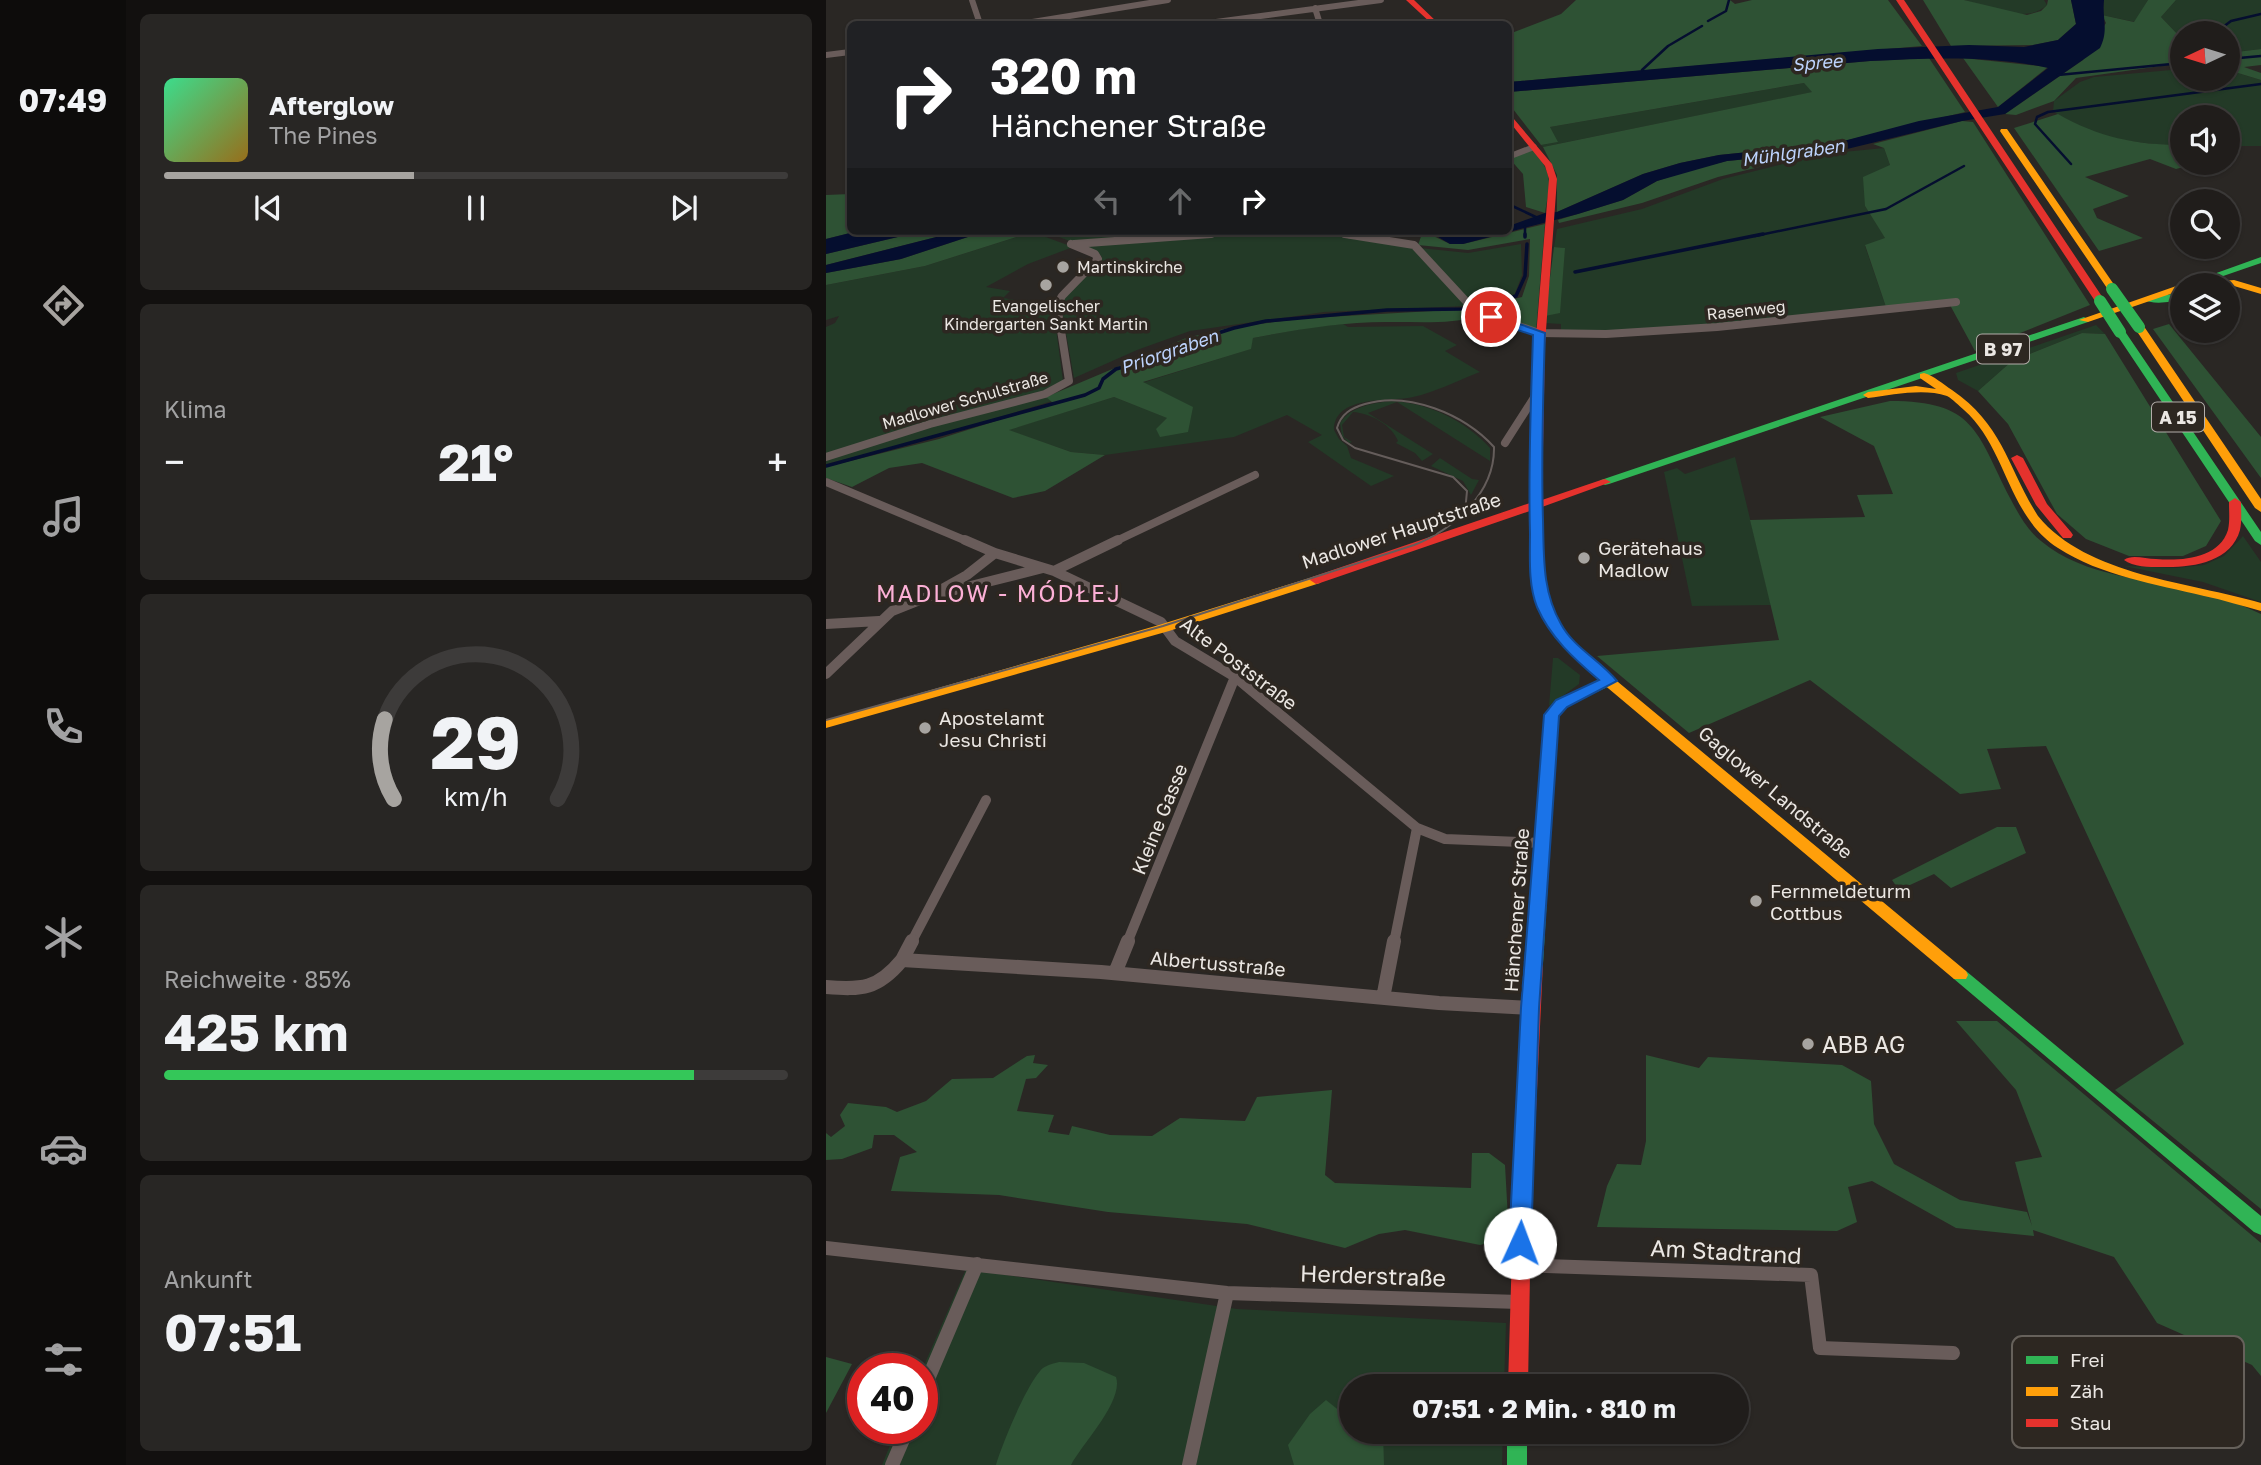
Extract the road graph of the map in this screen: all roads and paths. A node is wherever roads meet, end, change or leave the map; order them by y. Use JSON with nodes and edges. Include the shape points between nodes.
{"nodes":[{"id":1,"x":972,"y":0,"type":"edge"},
{"id":2,"x":1168,"y":0,"type":"edge"},
{"id":3,"x":1381,"y":0,"type":"edge"},
{"id":4,"x":1410,"y":0,"type":"edge"},
{"id":5,"x":1900,"y":0,"type":"edge"},
{"id":6,"x":1912,"y":0,"type":"edge"},
{"id":7,"x":1315,"y":8,"type":"junction"},
{"id":8,"x":979,"y":21,"type":"edge"},
{"id":9,"x":1038,"y":21,"type":"edge"},
{"id":10,"x":1222,"y":21,"type":"edge"},
{"id":11,"x":1320,"y":21,"type":"edge"},
{"id":12,"x":1433,"y":21,"type":"edge"},
{"id":13,"x":1934,"y":40,"type":"junction"},
{"id":14,"x":847,"y":52,"type":"edge"},
{"id":15,"x":826,"y":55,"type":"edge"},
{"id":16,"x":1512,"y":119,"type":"edge"},
{"id":17,"x":1534,"y":147,"type":"junction"},
{"id":18,"x":1512,"y":155,"type":"edge"},
{"id":19,"x":1194,"y":235,"type":"edge"},
{"id":20,"x":1350,"y":235,"type":"edge"},
{"id":21,"x":2261,"y":260,"type":"edge"},
{"id":22,"x":2229,"y":272,"type":"junction"},
{"id":23,"x":2226,"y":273,"type":"edge"},
{"id":24,"x":2240,"y":284,"type":"edge"},
{"id":25,"x":2261,"y":288,"type":"edge"},
{"id":26,"x":2170,"y":291,"type":"edge"},
{"id":27,"x":2106,"y":295,"type":"junction"},
{"id":28,"x":2147,"y":299,"type":"junction"},
{"id":29,"x":2170,"y":299,"type":"edge"},
{"id":30,"x":1956,"y":302,"type":"dead end"},
{"id":31,"x":1539,"y":333,"type":"junction"},
{"id":32,"x":1929,"y":374,"type":"junction"},
{"id":33,"x":1537,"y":393,"type":"junction"},
{"id":34,"x":1868,"y":395,"type":"junction"},
{"id":35,"x":1953,"y":396,"type":"junction"},
{"id":36,"x":1505,"y":443,"type":"dead end"},
{"id":37,"x":826,"y":457,"type":"edge"},
{"id":38,"x":2233,"y":467,"type":"junction"},
{"id":39,"x":1255,"y":475,"type":"dead end"},
{"id":40,"x":826,"y":482,"type":"edge"},
{"id":41,"x":2261,"y":488,"type":"edge"},
{"id":42,"x":2235,"y":502,"type":"junction"},
{"id":43,"x":1535,"y":508,"type":"junction"},
{"id":44,"x":2261,"y":508,"type":"edge"},
{"id":45,"x":2261,"y":541,"type":"edge"},
{"id":46,"x":995,"y":553,"type":"junction"},
{"id":47,"x":1043,"y":568,"type":"junction"},
{"id":48,"x":1054,"y":571,"type":"junction"},
{"id":49,"x":928,"y":597,"type":"junction"},
{"id":50,"x":2261,"y":607,"type":"edge"},
{"id":51,"x":879,"y":621,"type":"junction"},
{"id":52,"x":826,"y":624,"type":"edge"},
{"id":53,"x":1164,"y":628,"type":"junction"},
{"id":54,"x":826,"y":674,"type":"edge"},
{"id":55,"x":1235,"y":677,"type":"junction"},
{"id":56,"x":1609,"y":681,"type":"junction"},
{"id":57,"x":826,"y":724,"type":"edge"},
{"id":58,"x":986,"y":800,"type":"dead end"},
{"id":59,"x":1417,"y":828,"type":"junction"},
{"id":60,"x":1542,"y":843,"type":"junction"},
{"id":61,"x":902,"y":960,"type":"junction"},
{"id":62,"x":1115,"y":974,"type":"junction"},
{"id":63,"x":826,"y":987,"type":"edge"},
{"id":64,"x":1382,"y":998,"type":"junction"},
{"id":65,"x":1530,"y":1008,"type":"junction"},
{"id":66,"x":2261,"y":1227,"type":"edge"},
{"id":67,"x":826,"y":1248,"type":"edge"},
{"id":68,"x":977,"y":1264,"type":"junction"},
{"id":69,"x":1519,"y":1265,"type":"junction"},
{"id":70,"x":1227,"y":1293,"type":"junction"},
{"id":71,"x":1518,"y":1302,"type":"junction"},
{"id":72,"x":1953,"y":1353,"type":"dead end"},
{"id":73,"x":938,"y":1355,"type":"edge"},
{"id":74,"x":1518,"y":1374,"type":"edge"},
{"id":75,"x":901,"y":1444,"type":"edge"},
{"id":76,"x":1517,"y":1444,"type":"edge"},
{"id":77,"x":892,"y":1465,"type":"edge"},
{"id":78,"x":1189,"y":1465,"type":"edge"},
{"id":79,"x":1517,"y":1465,"type":"edge"}],
"edges":[{"from":1,"to":8,"type":"street"},
{"from":2,"to":9,"type":"street"},
{"from":3,"to":7,"type":"street"},
{"from":4,"to":12,"type":"main road"},
{"from":5,"to":13,"type":"main road","number":"A 15"},
{"from":6,"to":13,"type":"main road","number":"A 15"},
{"from":7,"to":10,"type":"street"},
{"from":7,"to":11,"type":"street"},
{"from":13,"to":27,"type":"main road","number":"A 15","via":[[1988,131]]},
{"from":13,"to":27,"type":"main road","number":"A 15","via":[[2007,136]]},
{"from":14,"to":15,"type":"street"},
{"from":16,"to":17,"type":"main road","name":"Gaglower Landstraße"},
{"from":17,"to":18,"type":"street"},
{"from":17,"to":31,"type":"main road","name":"Gaglower Landstraße","via":[[1553,179]]},
{"from":19,"to":37,"type":"street","name":"Madlower Schulstraße","via":[[1071,244],[1098,259],[1057,305],[1069,382],[1045,394]]},
{"from":20,"to":31,"type":"street","name":"Rasenweg","via":[[1414,246],[1475,311]]},
{"from":21,"to":22,"type":"main road"},
{"from":22,"to":23,"type":"main road"},
{"from":22,"to":25,"type":"main road"},
{"from":24,"to":25,"type":"main road"},
{"from":26,"to":28,"type":"main road","name":"Madlower Hauptstraße"},
{"from":27,"to":38,"type":"main road","number":"A 15","bridge":true,"via":[[2138,327]]},
{"from":27,"to":42,"type":"main road","number":"A 15","bridge":true,"via":[[2120,331]]},
{"from":28,"to":29,"type":"main road"},
{"from":28,"to":32,"type":"main road","name":"Madlower Hauptstraße","number":"B 97"},
{"from":30,"to":31,"type":"street","name":"Rasenweg","via":[[1717,327]]},
{"from":31,"to":33,"type":"main road","name":"Gaglower Landstraße"},
{"from":32,"to":34,"type":"main road","name":"Madlower Hauptstraße"},
{"from":32,"to":35,"type":"main road"},
{"from":32,"to":42,"type":"main road","via":[[1968,394],[1989,413],[2052,519],[2061,531],[2089,548],[2156,564],[2206,558],[2233,533]]},
{"from":33,"to":36,"type":"street"},
{"from":33,"to":43,"type":"main road","name":"Gaglower Landstraße"},
{"from":34,"to":35,"type":"main road","via":[[1916,389]]},
{"from":34,"to":43,"type":"main road","name":"Madlower Hauptstraße"},
{"from":35,"to":50,"type":"main road","via":[[1985,426],[2026,506],[2053,539],[2102,564],[2207,588]]},
{"from":38,"to":41,"type":"main road"},
{"from":38,"to":44,"type":"main road","number":"A 15"},
{"from":39,"to":48,"type":"street"},
{"from":40,"to":46,"type":"street","name":"Alte Poststraße"},
{"from":42,"to":45,"type":"main road","number":"A 15"},
{"from":43,"to":53,"type":"main road","name":"Madlower Hauptstraße"},
{"from":43,"to":56,"type":"main road","name":"Gaglower Landstraße","via":[[1538,581],[1544,605],[1579,656]]},
{"from":46,"to":47,"type":"street","name":"Alte Poststraße"},
{"from":46,"to":49,"type":"street"},
{"from":47,"to":48,"type":"street","name":"Alte Poststraße"},
{"from":47,"to":49,"type":"street"},
{"from":48,"to":53,"type":"street","name":"Alte Poststraße","via":[[1161,622]]},
{"from":49,"to":51,"type":"street"},
{"from":51,"to":52,"type":"street"},
{"from":51,"to":54,"type":"street"},
{"from":53,"to":55,"type":"street","name":"Alte Poststraße","via":[[1175,641]]},
{"from":53,"to":57,"type":"main road","name":"Madlower Hauptstraße"},
{"from":55,"to":59,"type":"street","name":"Alte Poststraße"},
{"from":55,"to":62,"type":"street","name":"Kleine Gasse"},
{"from":56,"to":60,"type":"main road","name":"Hänchener Straße","via":[[1562,703],[1551,715]]},
{"from":56,"to":66,"type":"main road","name":"Gaglower Landstraße"},
{"from":58,"to":61,"type":"street"},
{"from":59,"to":60,"type":"street","name":"Alte Poststraße","via":[[1445,839]]},
{"from":59,"to":64,"type":"street"},
{"from":60,"to":65,"type":"main road","name":"Hänchener Straße"},
{"from":61,"to":62,"type":"street","name":"Albertusstraße"},
{"from":61,"to":63,"type":"street","via":[[882,983],[860,989]]},
{"from":62,"to":64,"type":"street","name":"Albertusstraße"},
{"from":64,"to":65,"type":"street","name":"Albertusstraße"},
{"from":65,"to":69,"type":"main road","name":"Hänchener Straße"},
{"from":67,"to":68,"type":"street","name":"Herderstraße"},
{"from":68,"to":70,"type":"street","name":"Herderstraße"},
{"from":68,"to":73,"type":"street"},
{"from":69,"to":71,"type":"main road","name":"Hänchener Straße"},
{"from":69,"to":72,"type":"street","name":"Am Stadtrand","via":[[1811,1275],[1820,1348]]},
{"from":70,"to":71,"type":"street","name":"Herderstraße"},
{"from":70,"to":78,"type":"street"},
{"from":71,"to":74,"type":"main road","name":"Hänchener Straße"},
{"from":75,"to":77,"type":"street"},
{"from":76,"to":79,"type":"main road"}]}
